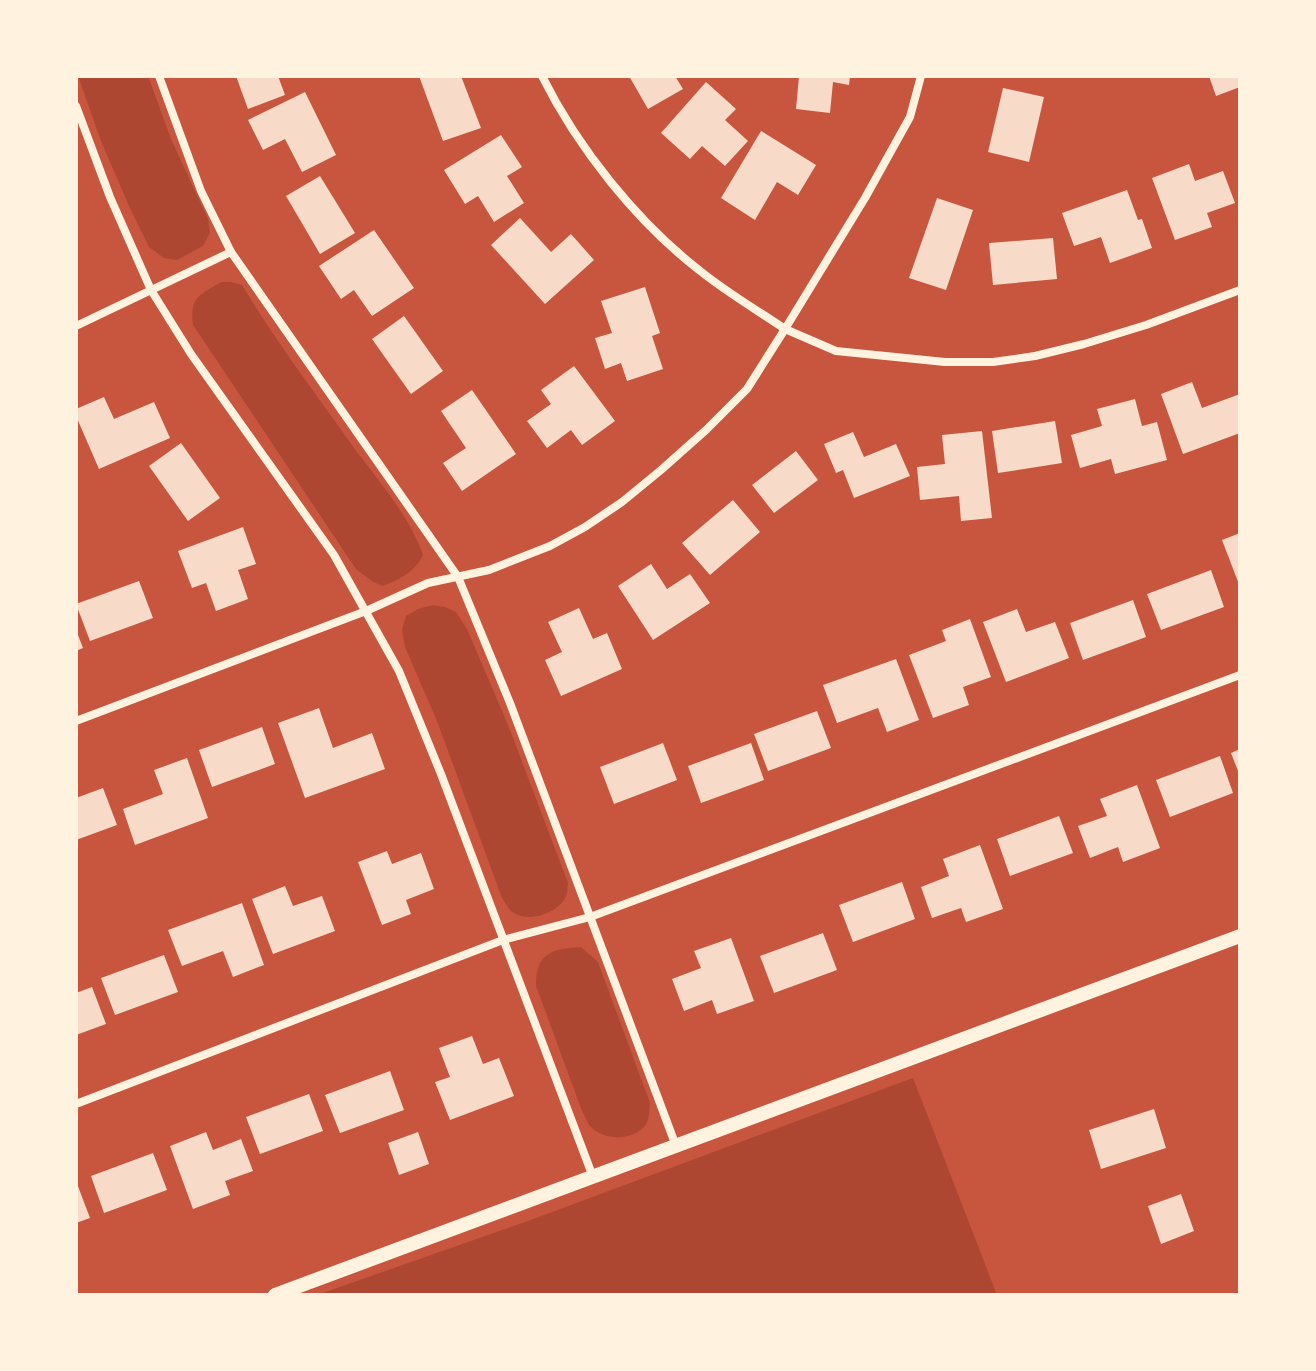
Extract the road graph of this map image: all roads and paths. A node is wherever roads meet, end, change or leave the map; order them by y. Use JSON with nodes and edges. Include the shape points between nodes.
{"nodes":[{"id":1,"x":159,"y":76,"type":"edge"},
{"id":2,"x":542,"y":76,"type":"edge"},
{"id":3,"x":921,"y":76,"type":"edge"},
{"id":4,"x":76,"y":106,"type":"edge"},
{"id":5,"x":231,"y":252,"type":"junction"},
{"id":6,"x":151,"y":290,"type":"junction"},
{"id":7,"x":1240,"y":290,"type":"edge"},
{"id":8,"x":76,"y":326,"type":"edge"},
{"id":9,"x":785,"y":329,"type":"junction"},
{"id":10,"x":458,"y":577,"type":"junction"},
{"id":11,"x":366,"y":611,"type":"junction"},
{"id":12,"x":1240,"y":675,"type":"edge"},
{"id":13,"x":76,"y":721,"type":"edge"},
{"id":14,"x":590,"y":917,"type":"junction"},
{"id":15,"x":1240,"y":936,"type":"edge"},
{"id":16,"x":503,"y":940,"type":"junction"},
{"id":17,"x":76,"y":1104,"type":"edge"},
{"id":18,"x":676,"y":1146,"type":"junction"},
{"id":19,"x":593,"y":1177,"type":"junction"},
{"id":20,"x":275,"y":1295,"type":"edge"}],
"edges":[{"from":1,"to":5,"type":"street","via":[[201,191]]},
{"from":2,"to":9,"type":"street","via":[[560,111],[650,227],[699,271]]},
{"from":3,"to":9,"type":"street","via":[[910,117]]},
{"from":4,"to":6,"type":"street"},
{"from":5,"to":6,"type":"street"},
{"from":5,"to":10,"type":"street"},
{"from":6,"to":8,"type":"street"},
{"from":6,"to":11,"type":"street","via":[[334,555]]},
{"from":7,"to":9,"type":"street","via":[[1084,344],[993,362],[836,351]]},
{"from":9,"to":10,"type":"street","via":[[747,389],[622,502],[550,546]]},
{"from":10,"to":11,"type":"street","via":[[428,583]]},
{"from":10,"to":14,"type":"street"},
{"from":11,"to":13,"type":"street"},
{"from":11,"to":16,"type":"street","via":[[399,671]]},
{"from":12,"to":14,"type":"street"},
{"from":14,"to":16,"type":"street"},
{"from":14,"to":18,"type":"street"},
{"from":15,"to":18,"type":"street"},
{"from":16,"to":17,"type":"street"},
{"from":16,"to":19,"type":"street"},
{"from":18,"to":19,"type":"street"},
{"from":19,"to":20,"type":"street"}]}
